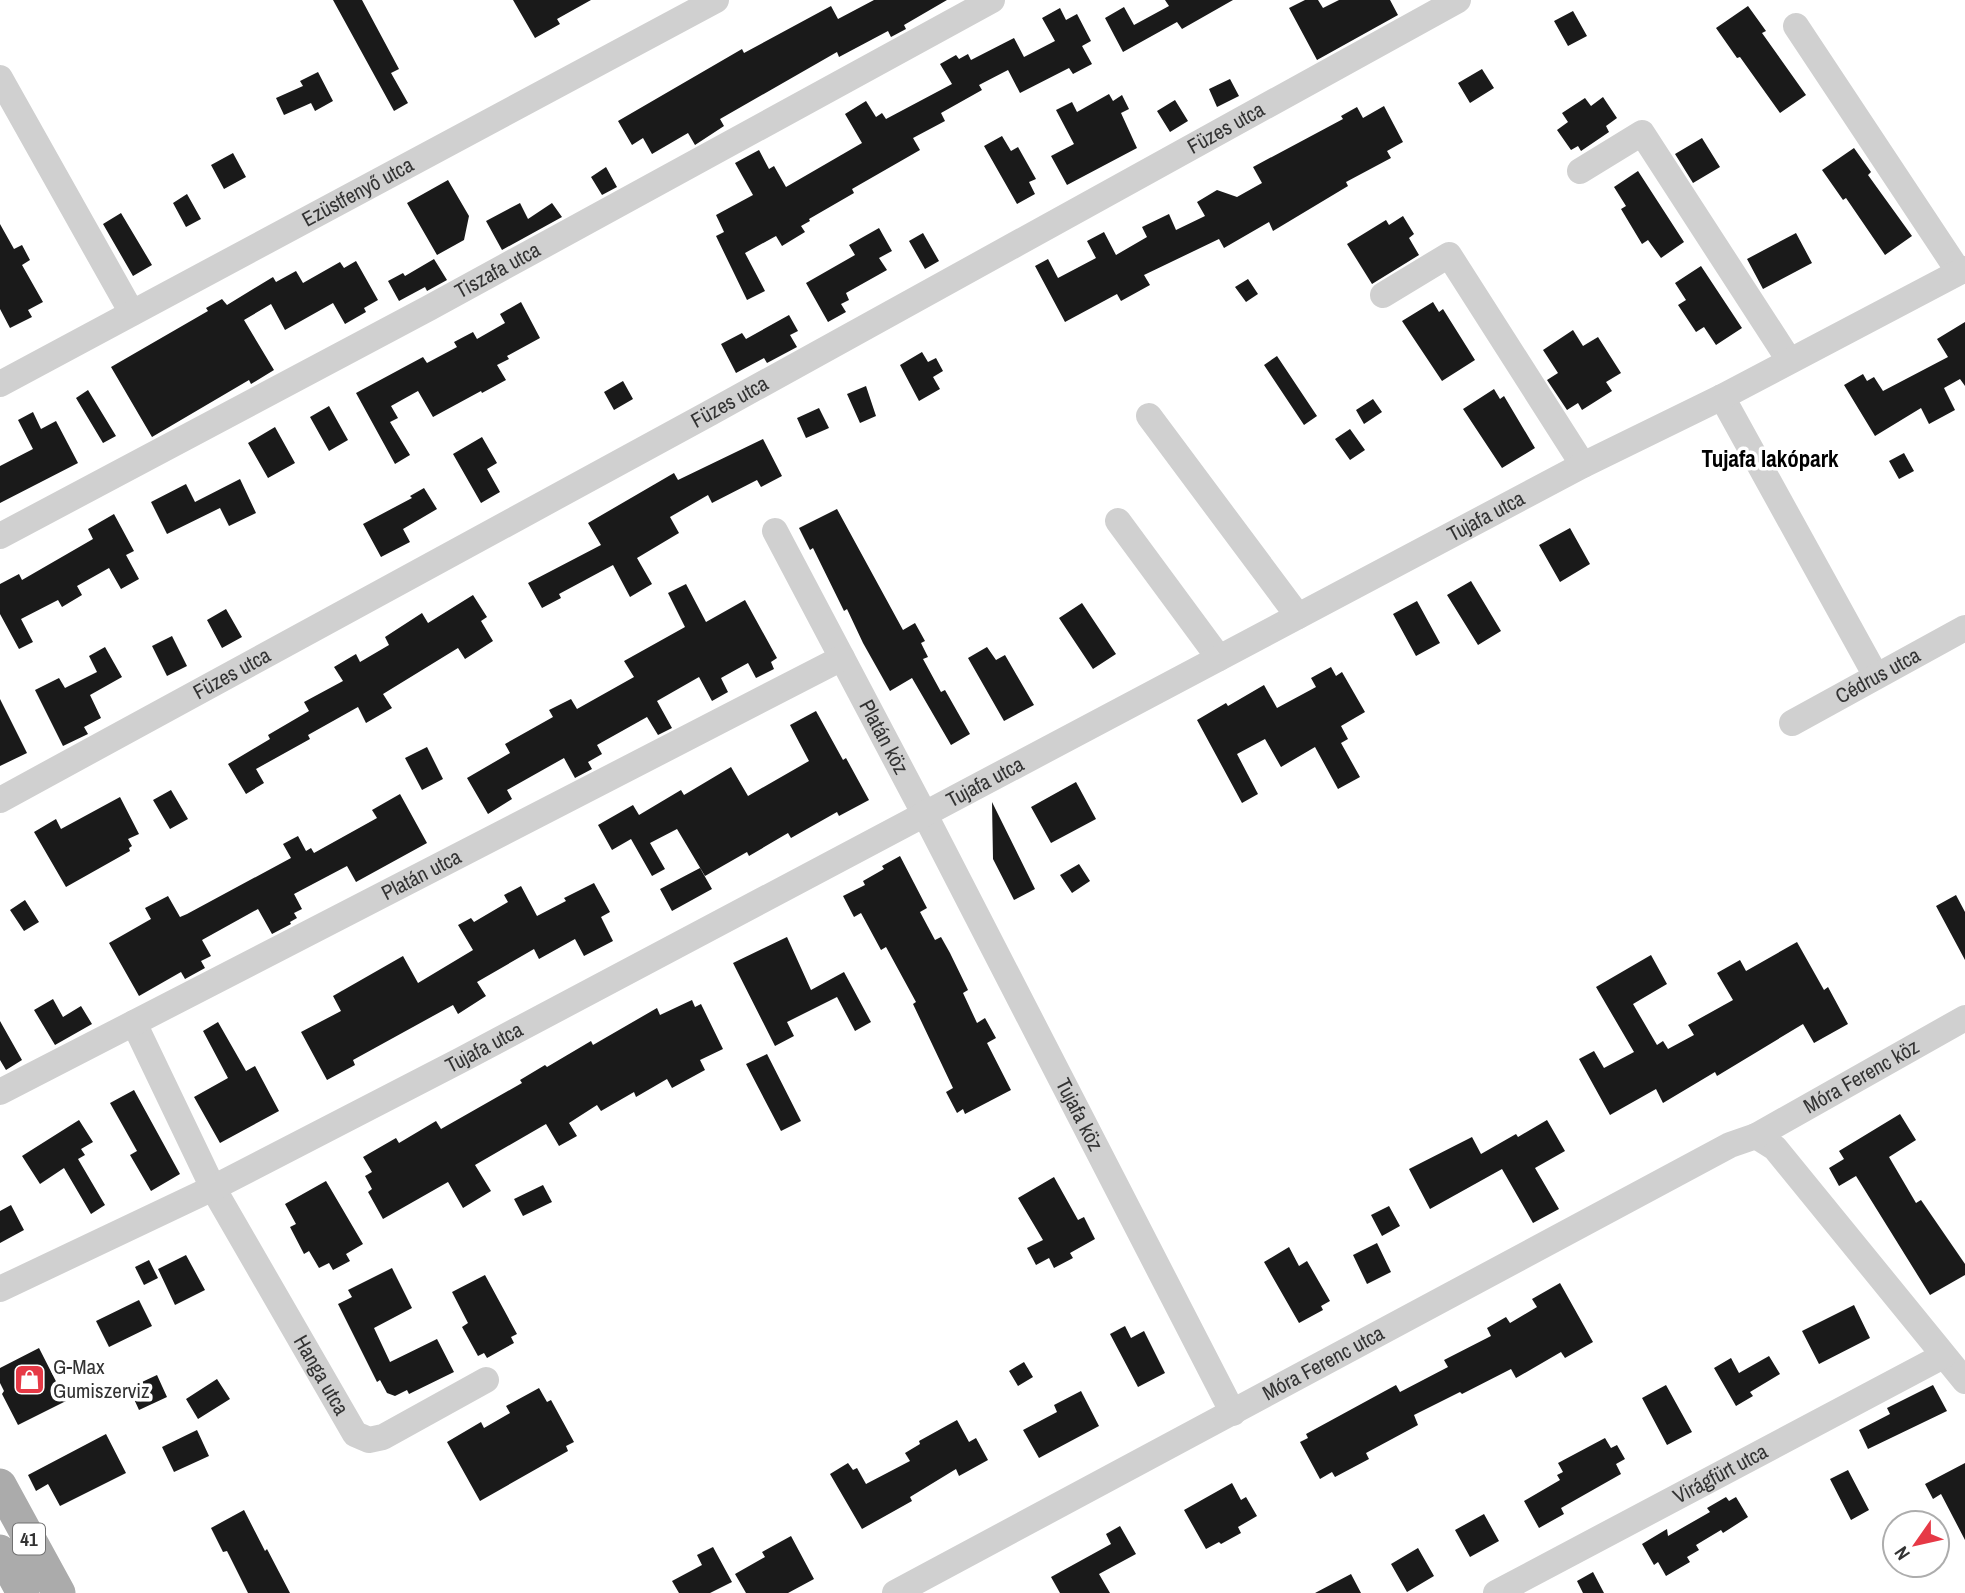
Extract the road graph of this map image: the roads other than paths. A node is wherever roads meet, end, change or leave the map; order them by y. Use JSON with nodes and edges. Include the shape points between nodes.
{"nodes":[{"id":1,"x":716,"y":0,"type":"edge"},
{"id":2,"x":992,"y":0,"type":"edge"},
{"id":3,"x":1458,"y":0,"type":"edge"},
{"id":4,"x":1797,"y":26,"type":"dead end"},
{"id":5,"x":0,"y":78,"type":"edge"},
{"id":6,"x":1580,"y":171,"type":"dead end"},
{"id":7,"x":1962,"y":271,"type":"edge"},
{"id":8,"x":1384,"y":295,"type":"dead end"},
{"id":9,"x":132,"y":313,"type":"junction"},
{"id":10,"x":1789,"y":360,"type":"junction"},
{"id":11,"x":0,"y":384,"type":"edge"},
{"id":12,"x":1722,"y":397,"type":"junction"},
{"id":13,"x":1149,"y":416,"type":"dead end"},
{"id":14,"x":1583,"y":465,"type":"junction"},
{"id":15,"x":1118,"y":521,"type":"dead end"},
{"id":16,"x":775,"y":531,"type":"dead end"},
{"id":17,"x":0,"y":537,"type":"edge"},
{"id":18,"x":1298,"y":617,"type":"junction"},
{"id":19,"x":1965,"y":628,"type":"edge"},
{"id":20,"x":842,"y":658,"type":"junction"},
{"id":21,"x":1219,"y":658,"type":"junction"},
{"id":22,"x":1876,"y":676,"type":"junction"},
{"id":23,"x":1792,"y":723,"type":"dead end"},
{"id":24,"x":0,"y":800,"type":"edge"},
{"id":25,"x":925,"y":815,"type":"junction"},
{"id":26,"x":1965,"y":1018,"type":"edge"},
{"id":27,"x":134,"y":1023,"type":"junction"},
{"id":28,"x":0,"y":1092,"type":"edge"},
{"id":29,"x":1756,"y":1136,"type":"junction"},
{"id":30,"x":213,"y":1188,"type":"junction"},
{"id":31,"x":0,"y":1289,"type":"edge"},
{"id":32,"x":1943,"y":1356,"type":"junction"},
{"id":33,"x":486,"y":1380,"type":"dead end"},
{"id":34,"x":1965,"y":1381,"type":"edge"},
{"id":35,"x":1233,"y":1413,"type":"junction"},
{"id":36,"x":0,"y":1485,"type":"edge"},
{"id":37,"x":0,"y":1551,"type":"edge"},
{"id":38,"x":23,"y":1593,"type":"edge"},
{"id":39,"x":59,"y":1593,"type":"edge"},
{"id":40,"x":895,"y":1593,"type":"edge"},
{"id":41,"x":1496,"y":1593,"type":"edge"}],
"edges":[{"from":1,"to":9,"type":"street","name":"Ezüstfenyő utca"},
{"from":2,"to":17,"type":"street","name":"Tiszafa utca"},
{"from":3,"to":24,"type":"street","name":"Füzes utca"},
{"from":4,"to":7,"type":"street"},
{"from":5,"to":9,"type":"street"},
{"from":6,"to":10,"type":"street","via":[[1642,133]]},
{"from":7,"to":10,"type":"street","name":"Tujafa utca"},
{"from":8,"to":14,"type":"street","via":[[1449,255]]},
{"from":9,"to":11,"type":"street","name":"Ezüstfenyő utca"},
{"from":10,"to":12,"type":"street","name":"Tujafa utca"},
{"from":12,"to":14,"type":"street","name":"Tujafa utca"},
{"from":12,"to":22,"type":"street"},
{"from":13,"to":18,"type":"street"},
{"from":14,"to":18,"type":"street","name":"Tujafa utca"},
{"from":15,"to":21,"type":"street"},
{"from":16,"to":20,"type":"street","name":"Platán köz"},
{"from":18,"to":21,"type":"street","name":"Tujafa utca"},
{"from":19,"to":22,"type":"street","name":"Cédrus utca"},
{"from":20,"to":25,"type":"street","name":"Platán köz"},
{"from":20,"to":27,"type":"street","name":"Platán utca"},
{"from":21,"to":25,"type":"street","name":"Tujafa utca"},
{"from":22,"to":23,"type":"street","name":"Cédrus utca"},
{"from":25,"to":30,"type":"street","name":"Tujafa utca"},
{"from":25,"to":35,"type":"street","name":"Tujafa köz"},
{"from":26,"to":29,"type":"street","name":"Móra Ferenc köz"},
{"from":27,"to":28,"type":"street","name":"Platán utca"},
{"from":27,"to":30,"type":"street"},
{"from":29,"to":32,"type":"street","via":[[1775,1148]]},
{"from":29,"to":35,"type":"street","name":"Móra Ferenc utca","via":[[1730,1145]]},
{"from":30,"to":31,"type":"street","name":"Tujafa utca"},
{"from":30,"to":33,"type":"street","name":"Hanga utca","via":[[355,1434],[369,1440],[383,1437]]},
{"from":32,"to":34,"type":"street"},
{"from":32,"to":41,"type":"street","name":"Virágfürt utca"},
{"from":35,"to":40,"type":"street","name":"Móra Ferenc utca"},
{"from":36,"to":39,"type":"main road","number":"41"},
{"from":37,"to":38,"type":"main road","number":"41"}]}
